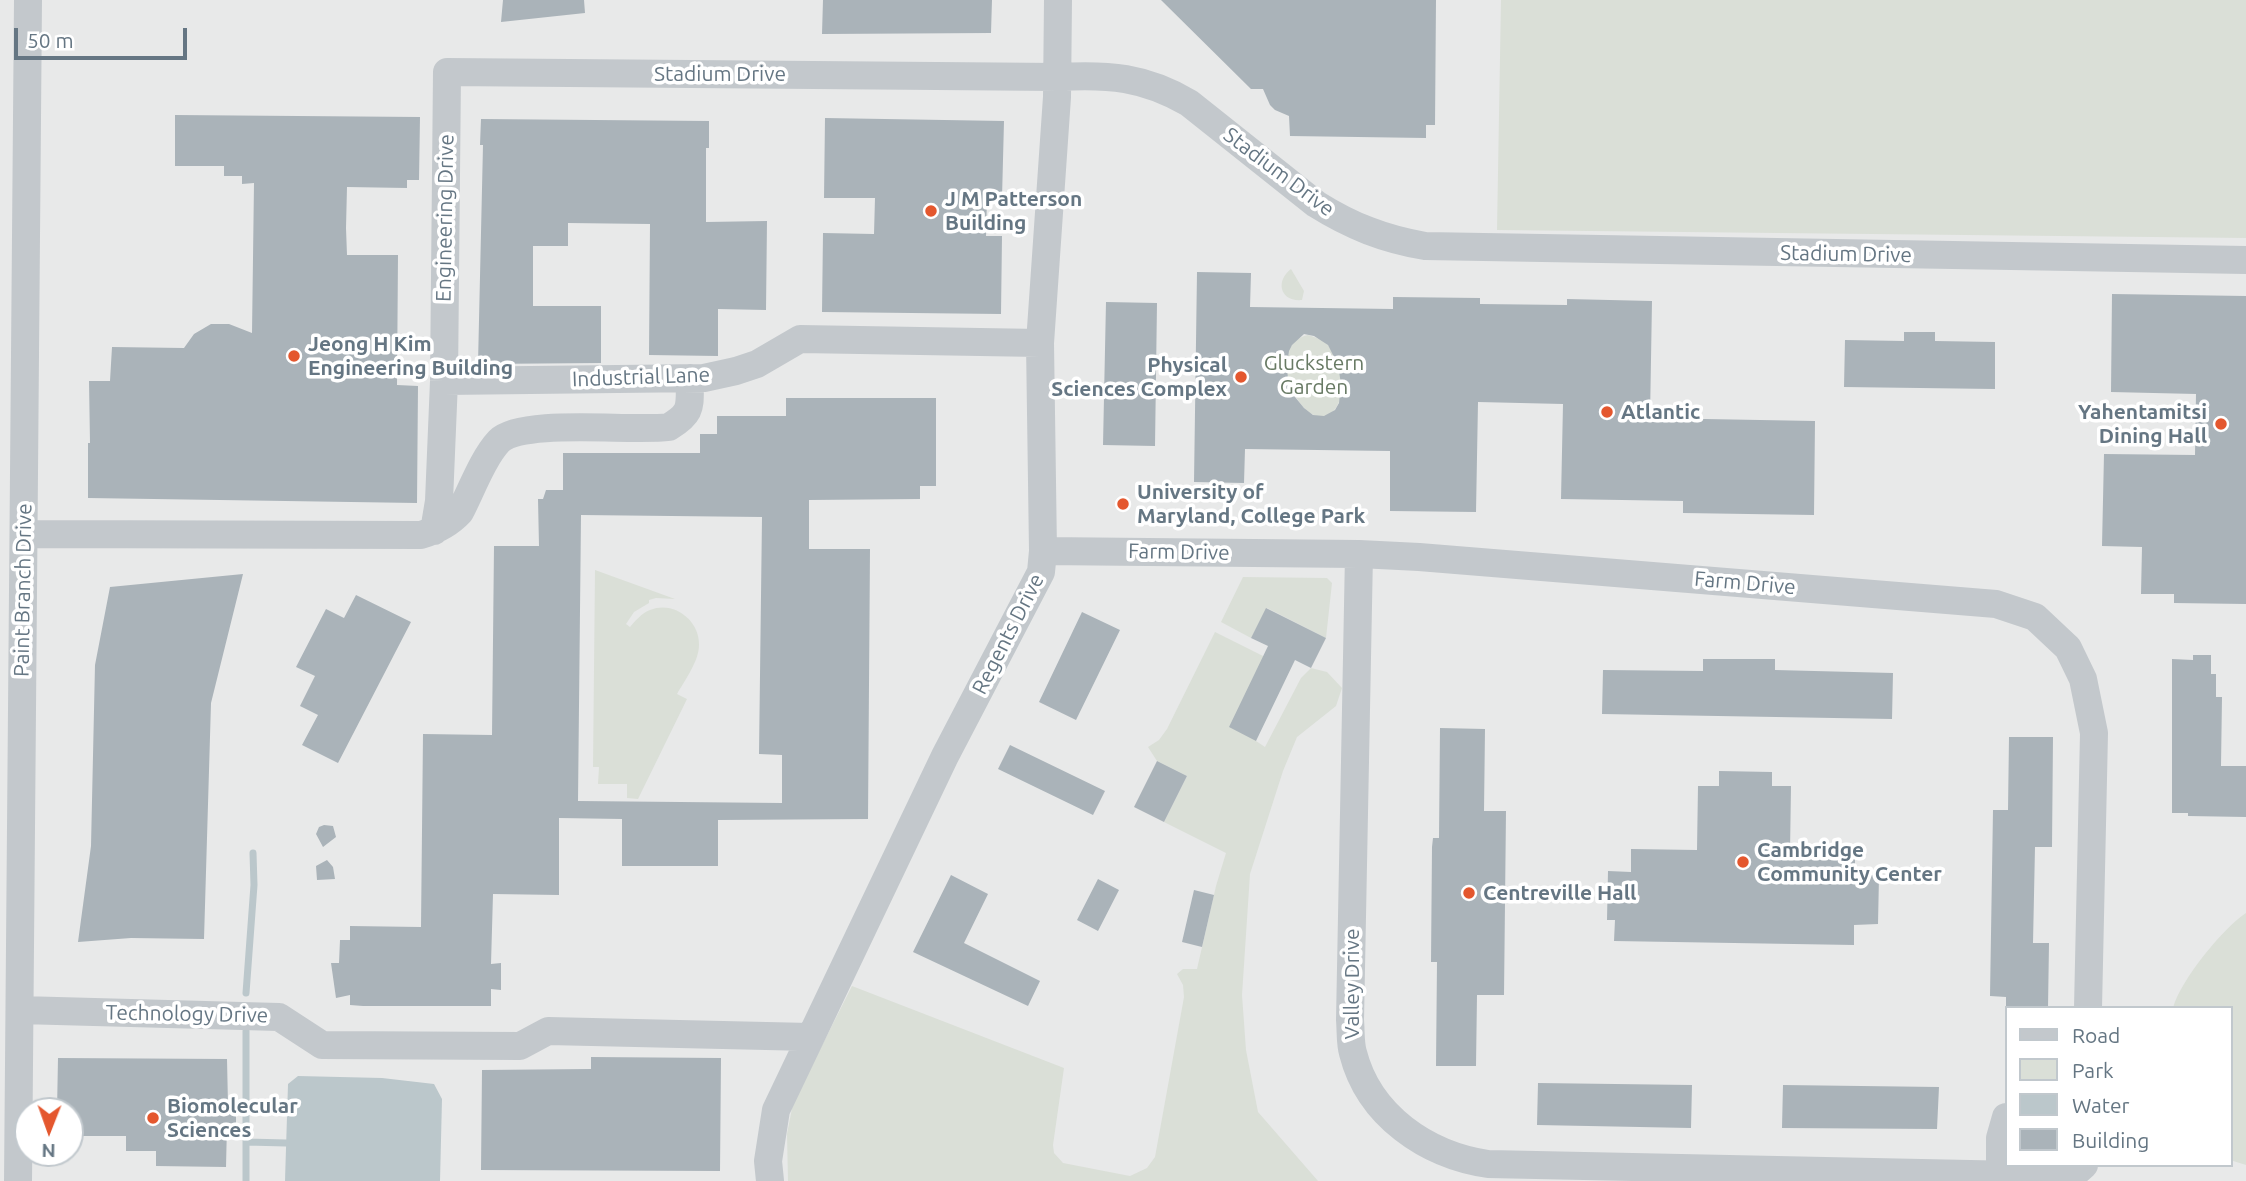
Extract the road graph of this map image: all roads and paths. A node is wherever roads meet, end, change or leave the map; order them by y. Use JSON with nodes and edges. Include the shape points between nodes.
{"nodes":[{"id":1,"x":28,"y":0,"type":"edge"},
{"id":2,"x":1058,"y":0,"type":"edge"},
{"id":3,"x":447,"y":72,"type":"joint"},
{"id":4,"x":1058,"y":77,"type":"junction"},
{"id":5,"x":2246,"y":260,"type":"edge"},
{"id":6,"x":1040,"y":343,"type":"junction"},
{"id":7,"x":690,"y":378,"type":"junction"},
{"id":8,"x":444,"y":381,"type":"junction"},
{"id":9,"x":434,"y":531,"type":"junction"},
{"id":10,"x":24,"y":534,"type":"junction"},
{"id":11,"x":1043,"y":551,"type":"junction"},
{"id":12,"x":1359,"y":554,"type":"junction"},
{"id":13,"x":2088,"y":1006,"type":"edge"},
{"id":14,"x":20,"y":1010,"type":"junction"},
{"id":15,"x":810,"y":1037,"type":"junction"},
{"id":16,"x":2004,"y":1124,"type":"edge"},
{"id":17,"x":2083,"y":1167,"type":"edge"},
{"id":18,"x":2000,"y":1174,"type":"junction"},
{"id":19,"x":18,"y":1181,"type":"edge"},
{"id":20,"x":770,"y":1181,"type":"edge"}],
"edges":[{"from":1,"to":10,"type":"street","name":"Paint Branch Drive"},
{"from":2,"to":4,"type":"street","name":"Regents Drive"},
{"from":3,"to":4,"type":"street","name":"Stadium Drive"},
{"from":3,"to":8,"type":"street","name":"Engineering Drive"},
{"from":4,"to":5,"type":"street","name":"Stadium Drive","via":[[1117,76],[1174,94],[1315,204],[1378,236],[1425,246]]},
{"from":4,"to":6,"type":"street","name":"Regents Drive"},
{"from":6,"to":7,"type":"street","name":"Industrial Lane","via":[[800,339],[757,364],[717,376]]},
{"from":6,"to":11,"type":"street","name":"Regents Drive"},
{"from":7,"to":8,"type":"street","name":"Industrial Lane"},
{"from":7,"to":9,"type":"street","via":[[689,407],[684,417],[668,427],[531,429],[508,435],[489,456],[460,512]]},
{"from":8,"to":9,"type":"street","name":"Engineering Drive"},
{"from":9,"to":10,"type":"street","via":[[408,536]]},
{"from":10,"to":14,"type":"street","name":"Paint Branch Drive"},
{"from":11,"to":12,"type":"street","name":"Farm Drive"},
{"from":11,"to":15,"type":"street","name":"Regents Drive","via":[[1039,577],[945,756]]},
{"from":12,"to":13,"type":"street","name":"Farm Drive","via":[[1996,604],[2035,617],[2068,648],[2082,679],[2094,733]]},
{"from":12,"to":18,"type":"street","name":"Valley Drive","via":[[1352,1050],[1368,1088],[1397,1124],[1444,1153],[1488,1164]]},
{"from":14,"to":15,"type":"street","name":"Technology Drive","via":[[279,1017],[322,1045],[520,1046],[548,1031]]},
{"from":14,"to":19,"type":"street","name":"Paint Branch Drive"},
{"from":15,"to":20,"type":"street","name":"Regents Drive","via":[[776,1110],[768,1161]]},
{"from":16,"to":18,"type":"street"},
{"from":17,"to":18,"type":"street","name":"Valley Drive","via":[[2066,1176]]}]}
